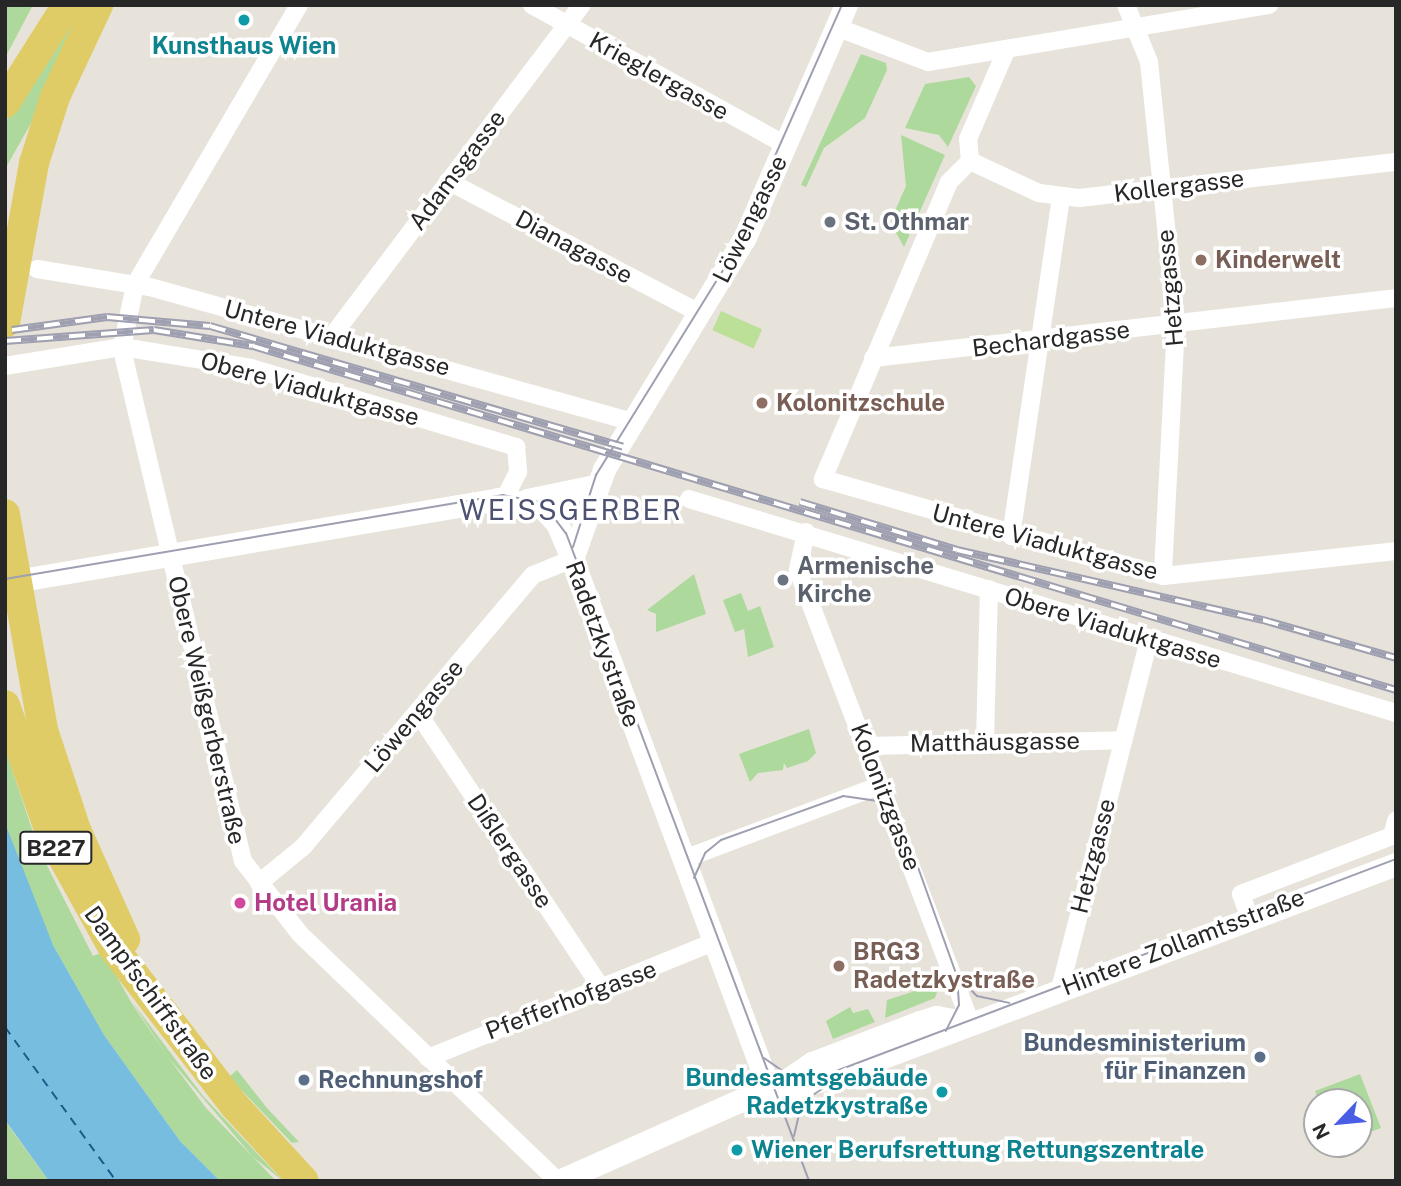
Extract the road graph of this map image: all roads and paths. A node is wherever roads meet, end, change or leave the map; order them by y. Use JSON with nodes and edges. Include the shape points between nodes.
{"nodes":[{"id":1,"x":67,"y":5,"type":"edge"},
{"id":2,"x":98,"y":5,"type":"edge"},
{"id":3,"x":299,"y":5,"type":"edge"},
{"id":4,"x":532,"y":5,"type":"edge"},
{"id":5,"x":582,"y":5,"type":"edge"},
{"id":6,"x":846,"y":5,"type":"edge"},
{"id":7,"x":1126,"y":5,"type":"edge"},
{"id":8,"x":1269,"y":5,"type":"edge"},
{"id":9,"x":567,"y":25,"type":"junction"},
{"id":10,"x":836,"y":27,"type":"junction"},
{"id":11,"x":1133,"y":27,"type":"junction"},
{"id":12,"x":1005,"y":53,"type":"junction"},
{"id":13,"x":5,"y":103,"type":"edge"},
{"id":14,"x":786,"y":146,"type":"junction"},
{"id":15,"x":970,"y":160,"type":"junction"},
{"id":16,"x":1396,"y":162,"type":"edge"},
{"id":17,"x":448,"y":181,"type":"junction"},
{"id":18,"x":1161,"y":186,"type":"junction"},
{"id":19,"x":1061,"y":198,"type":"junction"},
{"id":20,"x":37,"y":269,"type":"dead end"},
{"id":21,"x":135,"y":285,"type":"junction"},
{"id":22,"x":1396,"y":298,"type":"edge"},
{"id":23,"x":699,"y":313,"type":"junction"},
{"id":24,"x":5,"y":323,"type":"edge"},
{"id":25,"x":1176,"y":324,"type":"junction"},
{"id":26,"x":333,"y":335,"type":"junction"},
{"id":27,"x":1040,"y":343,"type":"junction"},
{"id":28,"x":122,"y":347,"type":"junction"},
{"id":29,"x":873,"y":358,"type":"junction"},
{"id":30,"x":5,"y":366,"type":"edge"},
{"id":31,"x":633,"y":422,"type":"junction"},
{"id":32,"x":595,"y":486,"type":"junction"},
{"id":33,"x":516,"y":499,"type":"junction"},
{"id":34,"x":689,"y":499,"type":"dead end"},
{"id":35,"x":5,"y":514,"type":"edge"},
{"id":36,"x":806,"y":532,"type":"junction"},
{"id":37,"x":1011,"y":536,"type":"junction"},
{"id":38,"x":1396,"y":551,"type":"edge"},
{"id":39,"x":170,"y":554,"type":"junction"},
{"id":40,"x":572,"y":559,"type":"junction"},
{"id":41,"x":1163,"y":576,"type":"junction"},
{"id":42,"x":8,"y":584,"type":"edge"},
{"id":43,"x":989,"y":589,"type":"junction"},
{"id":44,"x":1149,"y":641,"type":"junction"},
{"id":45,"x":5,"y":705,"type":"edge"},
{"id":46,"x":418,"y":713,"type":"junction"},
{"id":47,"x":1396,"y":713,"type":"edge"},
{"id":48,"x":1123,"y":740,"type":"junction"},
{"id":49,"x":985,"y":741,"type":"junction"},
{"id":50,"x":868,"y":746,"type":"junction"},
{"id":51,"x":881,"y":785,"type":"junction"},
{"id":52,"x":1396,"y":821,"type":"edge"},
{"id":53,"x":684,"y":859,"type":"junction"},
{"id":54,"x":1396,"y":863,"type":"edge"},
{"id":55,"x":256,"y":879,"type":"junction"},
{"id":56,"x":1250,"y":916,"type":"junction"},
{"id":57,"x":714,"y":942,"type":"junction"},
{"id":58,"x":139,"y":975,"type":"junction"},
{"id":59,"x":602,"y":989,"type":"junction"},
{"id":60,"x":1060,"y":989,"type":"junction"},
{"id":61,"x":971,"y":1023,"type":"junction"},
{"id":62,"x":428,"y":1058,"type":"junction"},
{"id":63,"x":770,"y":1091,"type":"junction"},
{"id":64,"x":304,"y":1181,"type":"edge"},
{"id":65,"x":559,"y":1181,"type":"edge"}],
"edges":[{"from":1,"to":13,"type":"main road"},
{"from":2,"to":24,"type":"main road","via":[[55,97],[34,163]]},
{"from":3,"to":21,"type":"street","name":"Obere Weißgerberstraße"},
{"from":4,"to":9,"type":"street","name":"Krieglergasse"},
{"from":5,"to":9,"type":"street","name":"Adamsgasse"},
{"from":6,"to":10,"type":"street","name":"Löwengasse"},
{"from":7,"to":11,"type":"street","name":"Hetzgasse"},
{"from":8,"to":11,"type":"street"},
{"from":9,"to":14,"type":"street","name":"Krieglergasse"},
{"from":9,"to":17,"type":"street","name":"Adamsgasse"},
{"from":10,"to":12,"type":"street","via":[[919,61]]},
{"from":10,"to":14,"type":"street","name":"Löwengasse"},
{"from":11,"to":12,"type":"street"},
{"from":11,"to":18,"type":"street","name":"Hetzgasse","via":[[1149,62]]},
{"from":12,"to":15,"type":"street","via":[[968,139]]},
{"from":14,"to":23,"type":"street","name":"Löwengasse","via":[[732,264]]},
{"from":15,"to":19,"type":"street","name":"Kollergasse"},
{"from":15,"to":29,"type":"street","via":[[949,182]]},
{"from":16,"to":18,"type":"street","name":"Kollergasse"},
{"from":17,"to":23,"type":"street","name":"Dianagasse"},
{"from":17,"to":26,"type":"street","name":"Adamsgasse"},
{"from":18,"to":19,"type":"street","name":"Kollergasse"},
{"from":18,"to":25,"type":"street","name":"Hetzgasse"},
{"from":19,"to":27,"type":"street"},
{"from":20,"to":21,"type":"street","name":"Untere Viaduktgasse"},
{"from":21,"to":26,"type":"street","name":"Untere Viaduktgasse"},
{"from":21,"to":28,"type":"street","name":"Obere Weißgerberstraße"},
{"from":22,"to":25,"type":"street","name":"Bechardgasse"},
{"from":23,"to":31,"type":"street","name":"Löwengasse"},
{"from":25,"to":27,"type":"street","name":"Bechardgasse"},
{"from":25,"to":41,"type":"street","name":"Hetzgasse"},
{"from":26,"to":31,"type":"street","name":"Untere Viaduktgasse"},
{"from":27,"to":29,"type":"street","name":"Bechardgasse"},
{"from":27,"to":37,"type":"street"},
{"from":28,"to":30,"type":"street","name":"Obere Viaduktgasse"},
{"from":28,"to":33,"type":"street","name":"Obere Viaduktgasse","via":[[251,368],[516,447]]},
{"from":28,"to":39,"type":"street","name":"Obere Weißgerberstraße"},
{"from":29,"to":37,"type":"street","name":"Untere Viaduktgasse","via":[[823,480]]},
{"from":31,"to":32,"type":"street","name":"Löwengasse"},
{"from":32,"to":33,"type":"street"},
{"from":32,"to":40,"type":"street","name":"Löwengasse"},
{"from":33,"to":39,"type":"street"},
{"from":33,"to":40,"type":"street","name":"Radetzkystraße","via":[[554,518]]},
{"from":34,"to":36,"type":"street","name":"Obere Viaduktgasse"},
{"from":35,"to":42,"type":"main road","number":"B227"},
{"from":36,"to":43,"type":"street","name":"Obere Viaduktgasse"},
{"from":36,"to":50,"type":"street","name":"Kolonitzgasse","via":[[799,572]]},
{"from":37,"to":41,"type":"street","name":"Untere Viaduktgasse"},
{"from":38,"to":41,"type":"street","name":"Untere Viaduktgasse"},
{"from":39,"to":42,"type":"street"},
{"from":39,"to":55,"type":"street","name":"Obere Weißgerberstraße","via":[[236,843]]},
{"from":40,"to":46,"type":"street","name":"Löwengasse","via":[[533,575]]},
{"from":40,"to":53,"type":"street","name":"Radetzkystraße"},
{"from":42,"to":58,"type":"main road","number":"B227","via":[[58,776]]},
{"from":43,"to":44,"type":"street","name":"Obere Viaduktgasse"},
{"from":43,"to":49,"type":"street"},
{"from":44,"to":47,"type":"street","name":"Obere Viaduktgasse"},
{"from":44,"to":48,"type":"street","name":"Hetzgasse"},
{"from":45,"to":58,"type":"main road","name":"Dampfschiffstraße","number":"B227","via":[[31,788],[70,878],[112,946]]},
{"from":46,"to":55,"type":"street","name":"Löwengasse","via":[[303,847]]},
{"from":46,"to":59,"type":"street","name":"Dißlergasse"},
{"from":48,"to":49,"type":"street","name":"Matthäusgasse"},
{"from":48,"to":60,"type":"street","name":"Hetzgasse"},
{"from":49,"to":50,"type":"street","name":"Matthäusgasse"},
{"from":50,"to":51,"type":"street","name":"Kolonitzgasse"},
{"from":51,"to":53,"type":"street"},
{"from":51,"to":61,"type":"street","name":"Kolonitzgasse"},
{"from":52,"to":56,"type":"street","via":[[1392,836],[1241,894]]},
{"from":53,"to":57,"type":"street","name":"Radetzkystraße"},
{"from":54,"to":56,"type":"street","name":"Hintere Zollamtsstraße"},
{"from":55,"to":62,"type":"street","name":"Obere Weißgerberstraße","via":[[300,934]]},
{"from":56,"to":60,"type":"street","name":"Hintere Zollamtsstraße"},
{"from":57,"to":59,"type":"street","name":"Pfefferhofgasse"},
{"from":57,"to":63,"type":"street","name":"Radetzkystraße"},
{"from":58,"to":64,"type":"main road","name":"Dampfschiffstraße","number":"B227","via":[[197,1059]]},
{"from":59,"to":62,"type":"street","name":"Pfefferhofgasse"},
{"from":60,"to":61,"type":"street","name":"Hintere Zollamtsstraße"},
{"from":61,"to":63,"type":"street","name":"Hintere Zollamtsstraße","via":[[825,1079]]},
{"from":62,"to":65,"type":"street","name":"Obere Weißgerberstraße"},
{"from":63,"to":65,"type":"street","name":"Hintere Zollamtsstraße"}]}
